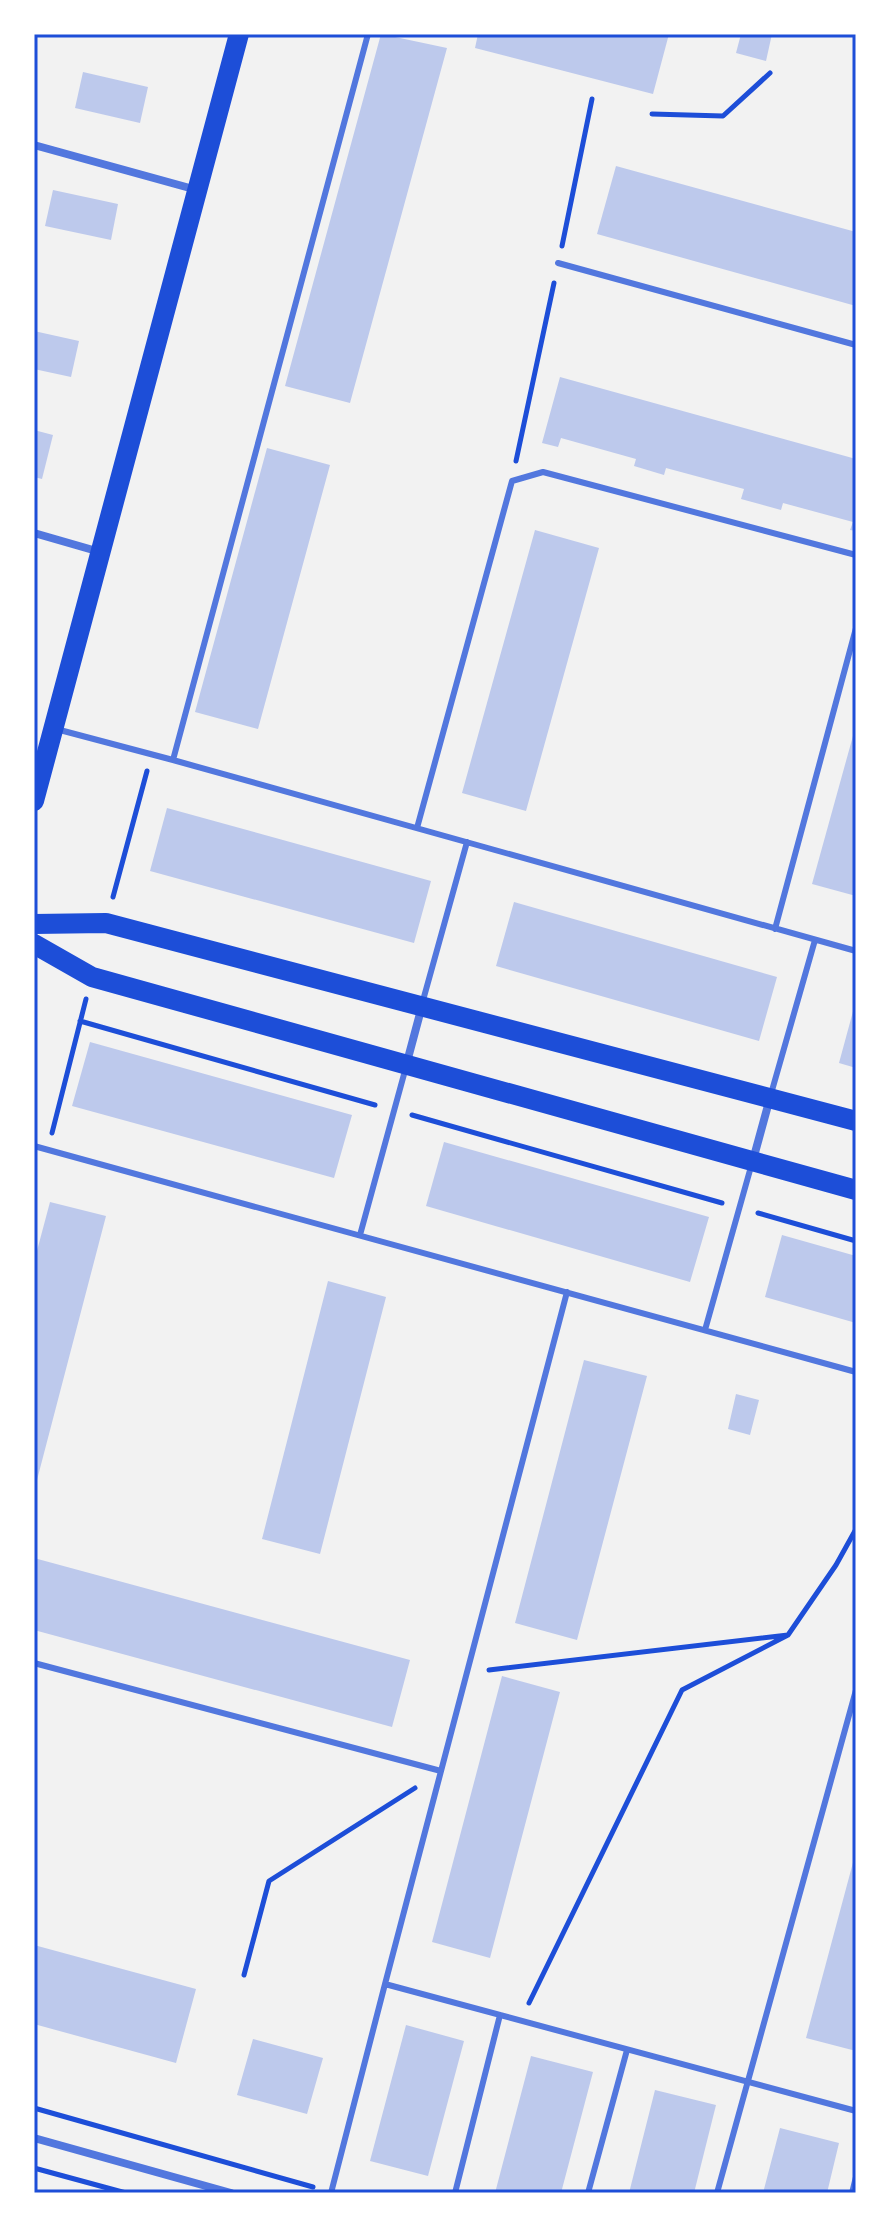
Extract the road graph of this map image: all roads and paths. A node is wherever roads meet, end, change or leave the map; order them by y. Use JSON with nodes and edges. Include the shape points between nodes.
{"nodes":[{"id":1,"x":239,"y":34,"type":"edge"},
{"id":2,"x":368,"y":34,"type":"edge"},
{"id":3,"x":770,"y":73,"type":"dead end"},
{"id":4,"x":592,"y":99,"type":"dead end"},
{"id":5,"x":652,"y":114,"type":"dead end"},
{"id":6,"x":34,"y":145,"type":"edge"},
{"id":7,"x":197,"y":190,"type":"junction"},
{"id":8,"x":558,"y":263,"type":"junction"},
{"id":9,"x":856,"y":345,"type":"edge"},
{"id":10,"x":512,"y":481,"type":"junction"},
{"id":11,"x":34,"y":533,"type":"edge"},
{"id":12,"x":101,"y":552,"type":"junction"},
{"id":13,"x":856,"y":555,"type":"edge"},
{"id":14,"x":856,"y":628,"type":"edge"},
{"id":15,"x":54,"y":728,"type":"junction"},
{"id":16,"x":152,"y":754,"type":"junction"},
{"id":17,"x":173,"y":760,"type":"junction"},
{"id":18,"x":34,"y":801,"type":"edge"},
{"id":19,"x":417,"y":828,"type":"junction"},
{"id":20,"x":467,"y":842,"type":"junction"},
{"id":21,"x":106,"y":923,"type":"junction"},
{"id":22,"x":34,"y":924,"type":"edge"},
{"id":23,"x":775,"y":929,"type":"junction"},
{"id":24,"x":815,"y":940,"type":"junction"},
{"id":25,"x":34,"y":944,"type":"edge"},
{"id":26,"x":856,"y":951,"type":"edge"},
{"id":27,"x":92,"y":977,"type":"junction"},
{"id":28,"x":422,"y":1005,"type":"junction"},
{"id":29,"x":80,"y":1021,"type":"junction"},
{"id":30,"x":407,"y":1063,"type":"junction"},
{"id":31,"x":770,"y":1097,"type":"junction"},
{"id":32,"x":393,"y":1110,"type":"junction"},
{"id":33,"x":856,"y":1121,"type":"edge"},
{"id":34,"x":34,"y":1146,"type":"edge"},
{"id":35,"x":48,"y":1150,"type":"junction"},
{"id":36,"x":753,"y":1160,"type":"junction"},
{"id":37,"x":856,"y":1190,"type":"edge"},
{"id":38,"x":739,"y":1208,"type":"junction"},
{"id":39,"x":360,"y":1235,"type":"junction"},
{"id":40,"x":856,"y":1241,"type":"edge"},
{"id":41,"x":567,"y":1292,"type":"junction"},
{"id":42,"x":705,"y":1330,"type":"junction"},
{"id":43,"x":856,"y":1372,"type":"edge"},
{"id":44,"x":856,"y":1529,"type":"edge"},
{"id":45,"x":788,"y":1635,"type":"junction"},
{"id":46,"x":34,"y":1663,"type":"edge"},
{"id":47,"x":466,"y":1673,"type":"junction"},
{"id":48,"x":856,"y":1690,"type":"edge"},
{"id":49,"x":441,"y":1771,"type":"junction"},
{"id":50,"x":244,"y":1975,"type":"dead end"},
{"id":51,"x":385,"y":1984,"type":"junction"},
{"id":52,"x":500,"y":2015,"type":"junction"},
{"id":53,"x":520,"y":2020,"type":"junction"},
{"id":54,"x":627,"y":2050,"type":"junction"},
{"id":55,"x":748,"y":2082,"type":"junction"},
{"id":56,"x":34,"y":2108,"type":"edge"},
{"id":57,"x":856,"y":2111,"type":"edge"},
{"id":58,"x":34,"y":2138,"type":"edge"},
{"id":59,"x":34,"y":2168,"type":"edge"},
{"id":60,"x":856,"y":2177,"type":"edge"},
{"id":61,"x":126,"y":2193,"type":"edge"},
{"id":62,"x":231,"y":2193,"type":"edge"},
{"id":63,"x":331,"y":2193,"type":"edge"},
{"id":64,"x":455,"y":2193,"type":"edge"},
{"id":65,"x":588,"y":2193,"type":"edge"},
{"id":66,"x":717,"y":2193,"type":"edge"},
{"id":67,"x":852,"y":2193,"type":"edge"}],
"edges":[{"from":1,"to":7,"type":"main road"},
{"from":2,"to":17,"type":"lane"},
{"from":3,"to":5,"type":"path","via":[[723,116]]},
{"from":4,"to":8,"type":"path"},
{"from":6,"to":7,"type":"street"},
{"from":7,"to":12,"type":"main road"},
{"from":8,"to":9,"type":"lane"},
{"from":8,"to":10,"type":"path"},
{"from":10,"to":13,"type":"lane","via":[[543,472]]},
{"from":10,"to":19,"type":"lane"},
{"from":11,"to":12,"type":"street"},
{"from":12,"to":15,"type":"main road"},
{"from":14,"to":23,"type":"lane"},
{"from":15,"to":16,"type":"lane"},
{"from":15,"to":18,"type":"main road"},
{"from":16,"to":17,"type":"lane"},
{"from":16,"to":21,"type":"path"},
{"from":17,"to":19,"type":"lane"},
{"from":19,"to":20,"type":"lane"},
{"from":20,"to":23,"type":"lane"},
{"from":20,"to":28,"type":"lane"},
{"from":21,"to":22,"type":"main road"},
{"from":21,"to":28,"type":"main road"},
{"from":23,"to":24,"type":"lane"},
{"from":24,"to":26,"type":"lane"},
{"from":24,"to":31,"type":"lane"},
{"from":25,"to":27,"type":"main road"},
{"from":27,"to":29,"type":"path"},
{"from":27,"to":30,"type":"main road"},
{"from":28,"to":30,"type":"street"},
{"from":28,"to":31,"type":"main road"},
{"from":29,"to":32,"type":"path"},
{"from":29,"to":35,"type":"path"},
{"from":30,"to":32,"type":"lane"},
{"from":30,"to":36,"type":"main road"},
{"from":31,"to":33,"type":"main road"},
{"from":31,"to":36,"type":"street"},
{"from":32,"to":38,"type":"path"},
{"from":32,"to":39,"type":"lane"},
{"from":34,"to":35,"type":"lane"},
{"from":35,"to":39,"type":"lane"},
{"from":36,"to":37,"type":"main road"},
{"from":36,"to":38,"type":"lane"},
{"from":38,"to":40,"type":"path"},
{"from":38,"to":42,"type":"lane"},
{"from":39,"to":41,"type":"lane"},
{"from":41,"to":42,"type":"lane"},
{"from":41,"to":47,"type":"lane"},
{"from":42,"to":43,"type":"lane"},
{"from":44,"to":45,"type":"path"},
{"from":45,"to":47,"type":"path"},
{"from":45,"to":53,"type":"path","via":[[682,1690]]},
{"from":46,"to":49,"type":"lane"},
{"from":47,"to":49,"type":"lane"},
{"from":48,"to":55,"type":"lane"},
{"from":49,"to":50,"type":"path","via":[[269,1881]]},
{"from":49,"to":51,"type":"lane"},
{"from":51,"to":52,"type":"lane"},
{"from":51,"to":63,"type":"lane"},
{"from":52,"to":53,"type":"lane"},
{"from":52,"to":64,"type":"lane"},
{"from":53,"to":54,"type":"lane"},
{"from":54,"to":55,"type":"lane"},
{"from":54,"to":65,"type":"lane"},
{"from":55,"to":57,"type":"lane"},
{"from":55,"to":66,"type":"lane"},
{"from":56,"to":63,"type":"path"},
{"from":58,"to":62,"type":"street"},
{"from":59,"to":61,"type":"path"},
{"from":60,"to":67,"type":"lane"}]}
